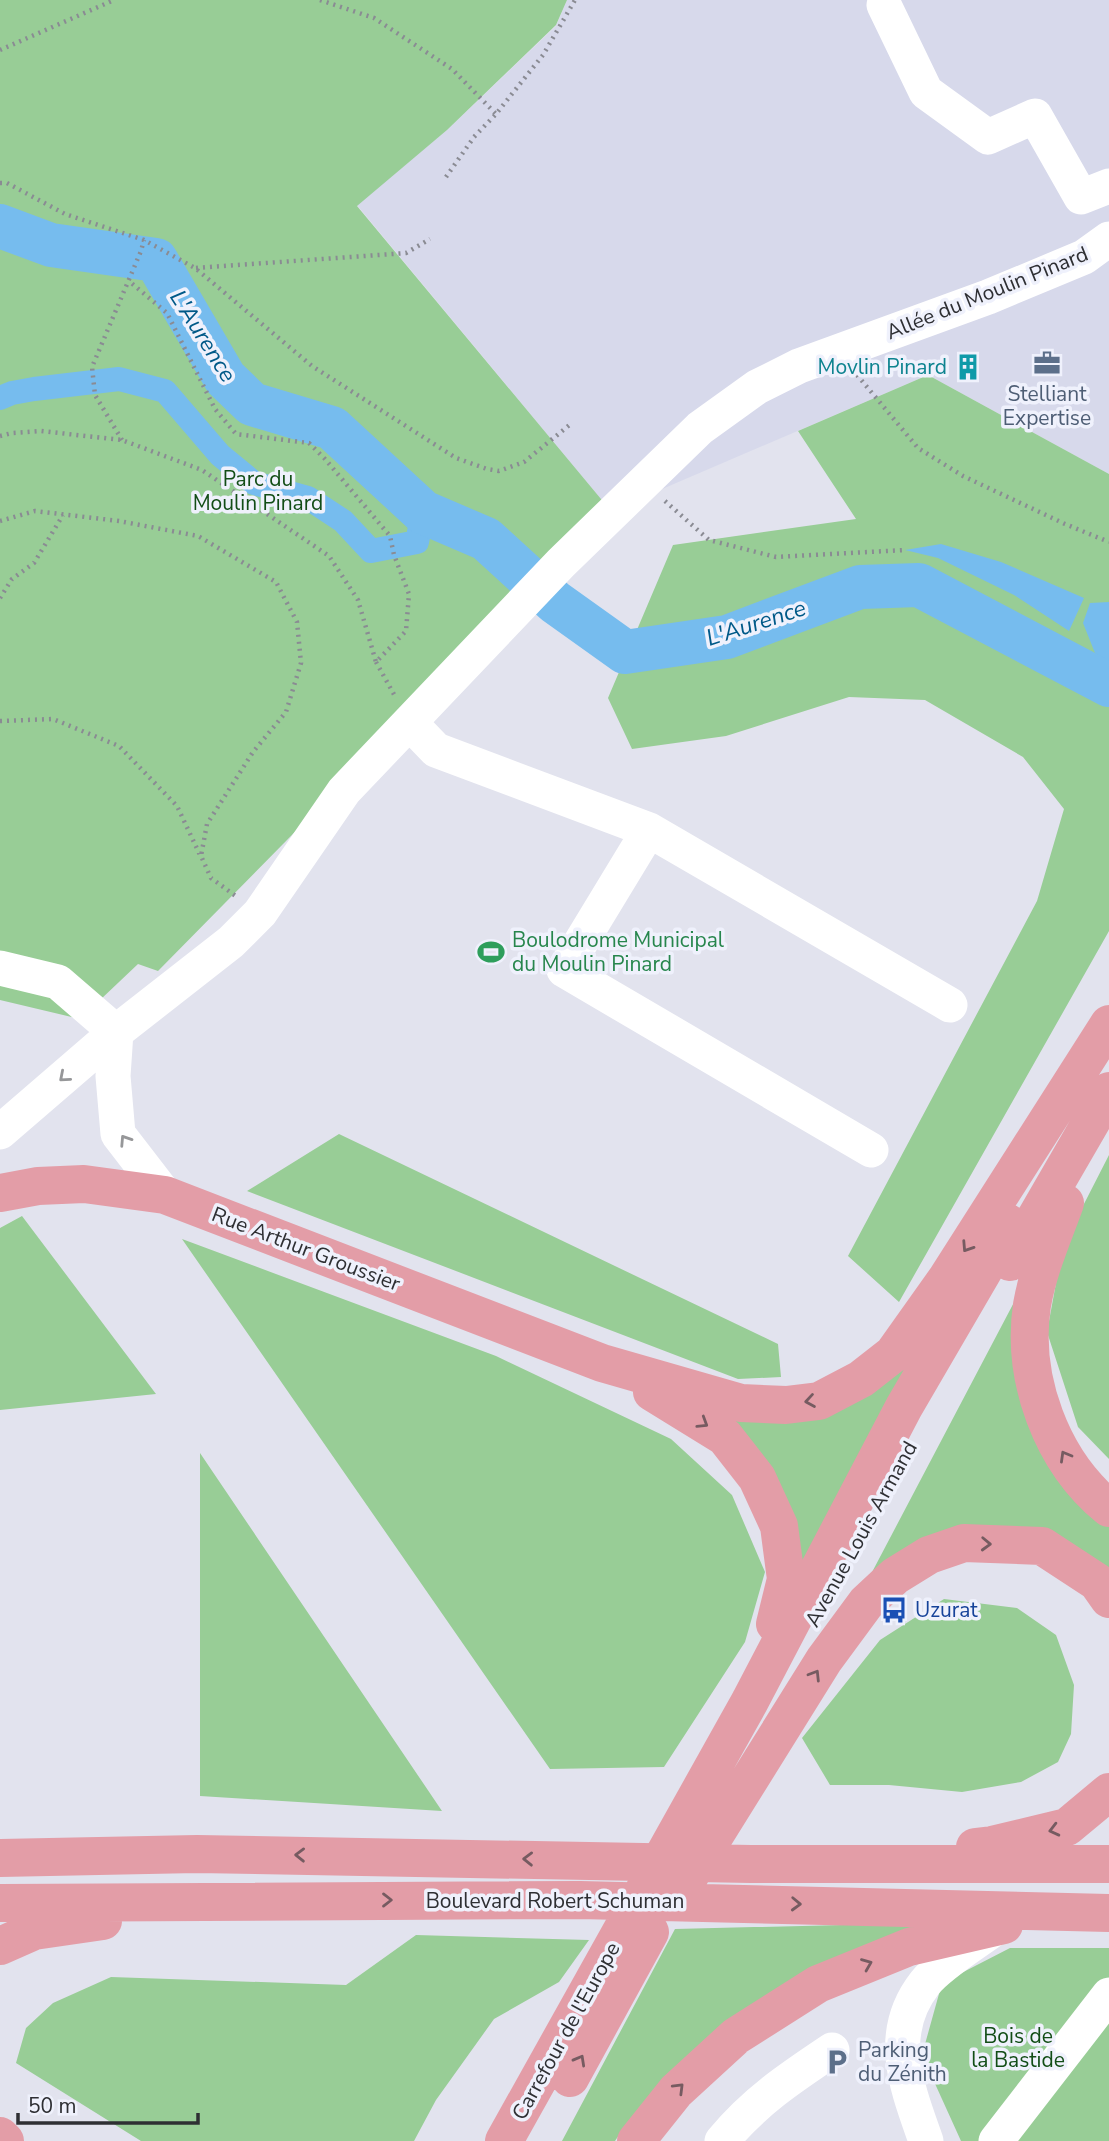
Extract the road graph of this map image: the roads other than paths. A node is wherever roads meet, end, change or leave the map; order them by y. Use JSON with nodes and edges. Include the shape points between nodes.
{"nodes":[{"id":1,"x":884,"y":5,"type":"dead end"},
{"id":2,"x":1109,"y":186,"type":"edge"},
{"id":3,"x":1109,"y":239,"type":"edge"},
{"id":4,"x":410,"y":723,"type":"junction"},
{"id":5,"x":649,"y":830,"type":"junction"},
{"id":6,"x":0,"y":968,"type":"edge"},
{"id":7,"x":950,"y":1005,"type":"dead end"},
{"id":8,"x":1109,"y":1025,"type":"edge"},
{"id":9,"x":116,"y":1032,"type":"junction"},
{"id":10,"x":1103,"y":1102,"type":"edge"},
{"id":11,"x":0,"y":1132,"type":"edge"},
{"id":12,"x":871,"y":1150,"type":"dead end"},
{"id":13,"x":0,"y":1193,"type":"edge"},
{"id":14,"x":165,"y":1195,"type":"junction"},
{"id":15,"x":602,"y":1363,"type":"junction"},
{"id":16,"x":1109,"y":1508,"type":"edge"},
{"id":17,"x":1109,"y":1599,"type":"edge"},
{"id":18,"x":750,"y":1700,"type":"junction"},
{"id":19,"x":1109,"y":1792,"type":"edge"},
{"id":20,"x":0,"y":1835,"type":"edge"},
{"id":21,"x":197,"y":1854,"type":"junction"},
{"id":22,"x":0,"y":1858,"type":"edge"},
{"id":23,"x":768,"y":1864,"type":"junction"},
{"id":24,"x":1109,"y":1864,"type":"edge"},
{"id":25,"x":247,"y":1900,"type":"junction"},
{"id":26,"x":0,"y":1903,"type":"edge"},
{"id":27,"x":1109,"y":1913,"type":"edge"},
{"id":28,"x":1109,"y":1920,"type":"edge"},
{"id":29,"x":1000,"y":1925,"type":"junction"},
{"id":30,"x":0,"y":1945,"type":"edge"},
{"id":31,"x":624,"y":1983,"type":"junction"},
{"id":32,"x":1109,"y":1995,"type":"edge"},
{"id":33,"x":832,"y":2050,"type":"dead end"},
{"id":34,"x":0,"y":2136,"type":"edge"},
{"id":35,"x":5,"y":2141,"type":"edge"},
{"id":36,"x":504,"y":2141,"type":"edge"},
{"id":37,"x":535,"y":2141,"type":"edge"},
{"id":38,"x":636,"y":2141,"type":"edge"},
{"id":39,"x":722,"y":2141,"type":"edge"},
{"id":40,"x":926,"y":2141,"type":"edge"},
{"id":41,"x":996,"y":2141,"type":"edge"}],
"edges":[{"from":1,"to":2,"type":"street","via":[[926,92],[988,137],[1035,116],[1081,197]]},
{"from":3,"to":4,"type":"street","name":"Allée du Moulin Pinard","via":[[1084,257],[799,366],[757,387],[700,428],[643,481]]},
{"from":4,"to":5,"type":"street","via":[[436,750]]},
{"from":4,"to":9,"type":"street","name":"Allée du Moulin Pinard","via":[[344,791],[260,914]]},
{"from":5,"to":7,"type":"street"},
{"from":5,"to":12,"type":"street","via":[[564,970]]},
{"from":6,"to":9,"type":"street","via":[[58,982]]},
{"from":8,"to":15,"type":"main road","one_way":true,"via":[[947,1278],[893,1354],[861,1379],[819,1401],[741,1403]]},
{"from":8,"to":18,"type":"main road","name":"Avenue Louis Armand","via":[[985,1268],[904,1407]]},
{"from":9,"to":11,"type":"street","name":"Allée du Moulin Pinard","one_way":true},
{"from":14,"to":9,"type":"street","one_way":true,"via":[[118,1134],[113,1076]]},
{"from":16,"to":10,"type":"main road","one_way":true,"via":[[1070,1466],[1049,1428],[1036,1389],[1031,1349],[1032,1307],[1040,1272]]},
{"from":10,"to":31,"type":"main road","name":"Avenue Louis Armand","via":[[1032,1222],[812,1625]]},
{"from":13,"to":14,"type":"main road","name":"Rue Arthur Groussier","via":[[83,1184]]},
{"from":14,"to":15,"type":"main road","name":"Rue Arthur Groussier"},
{"from":15,"to":18,"type":"main road","one_way":true,"via":[[725,1437],[757,1478],[779,1527],[786,1579]]},
{"from":31,"to":17,"type":"main road","one_way":true,"via":[[824,1660],[866,1603],[895,1576],[929,1555],[964,1544],[1042,1546],[1097,1582]]},
{"from":18,"to":36,"type":"main road","name":"Carrefour de l'Europe"},
{"from":19,"to":23,"type":"main road","one_way":true,"via":[[1067,1827],[992,1845]]},
{"from":20,"to":21,"type":"main road"},
{"from":21,"to":22,"type":"main road","name":"Boulevard Robert Schuman"},
{"from":23,"to":21,"type":"main road","name":"Boulevard Robert Schuman","one_way":true},
{"from":23,"to":24,"type":"main road","name":"Boulevard Robert Schuman"},
{"from":25,"to":26,"type":"main road","name":"Boulevard Robert Schuman"},
{"from":25,"to":27,"type":"main road","name":"Boulevard Robert Schuman","one_way":true,"via":[[580,1900]]},
{"from":25,"to":30,"type":"main road","via":[[34,1931]]},
{"from":28,"to":29,"type":"main road"},
{"from":38,"to":29,"type":"main road","one_way":true,"via":[[676,2091],[736,2036],[818,1984],[909,1947]]},
{"from":29,"to":40,"type":"street","via":[[925,1982],[907,2014],[901,2051],[909,2094]]},
{"from":37,"to":31,"type":"main road","name":"Carrefour de l'Europe","one_way":true},
{"from":32,"to":41,"type":"street"},
{"from":33,"to":39,"type":"street","via":[[777,2086]]},
{"from":34,"to":35,"type":"main road"}]}
